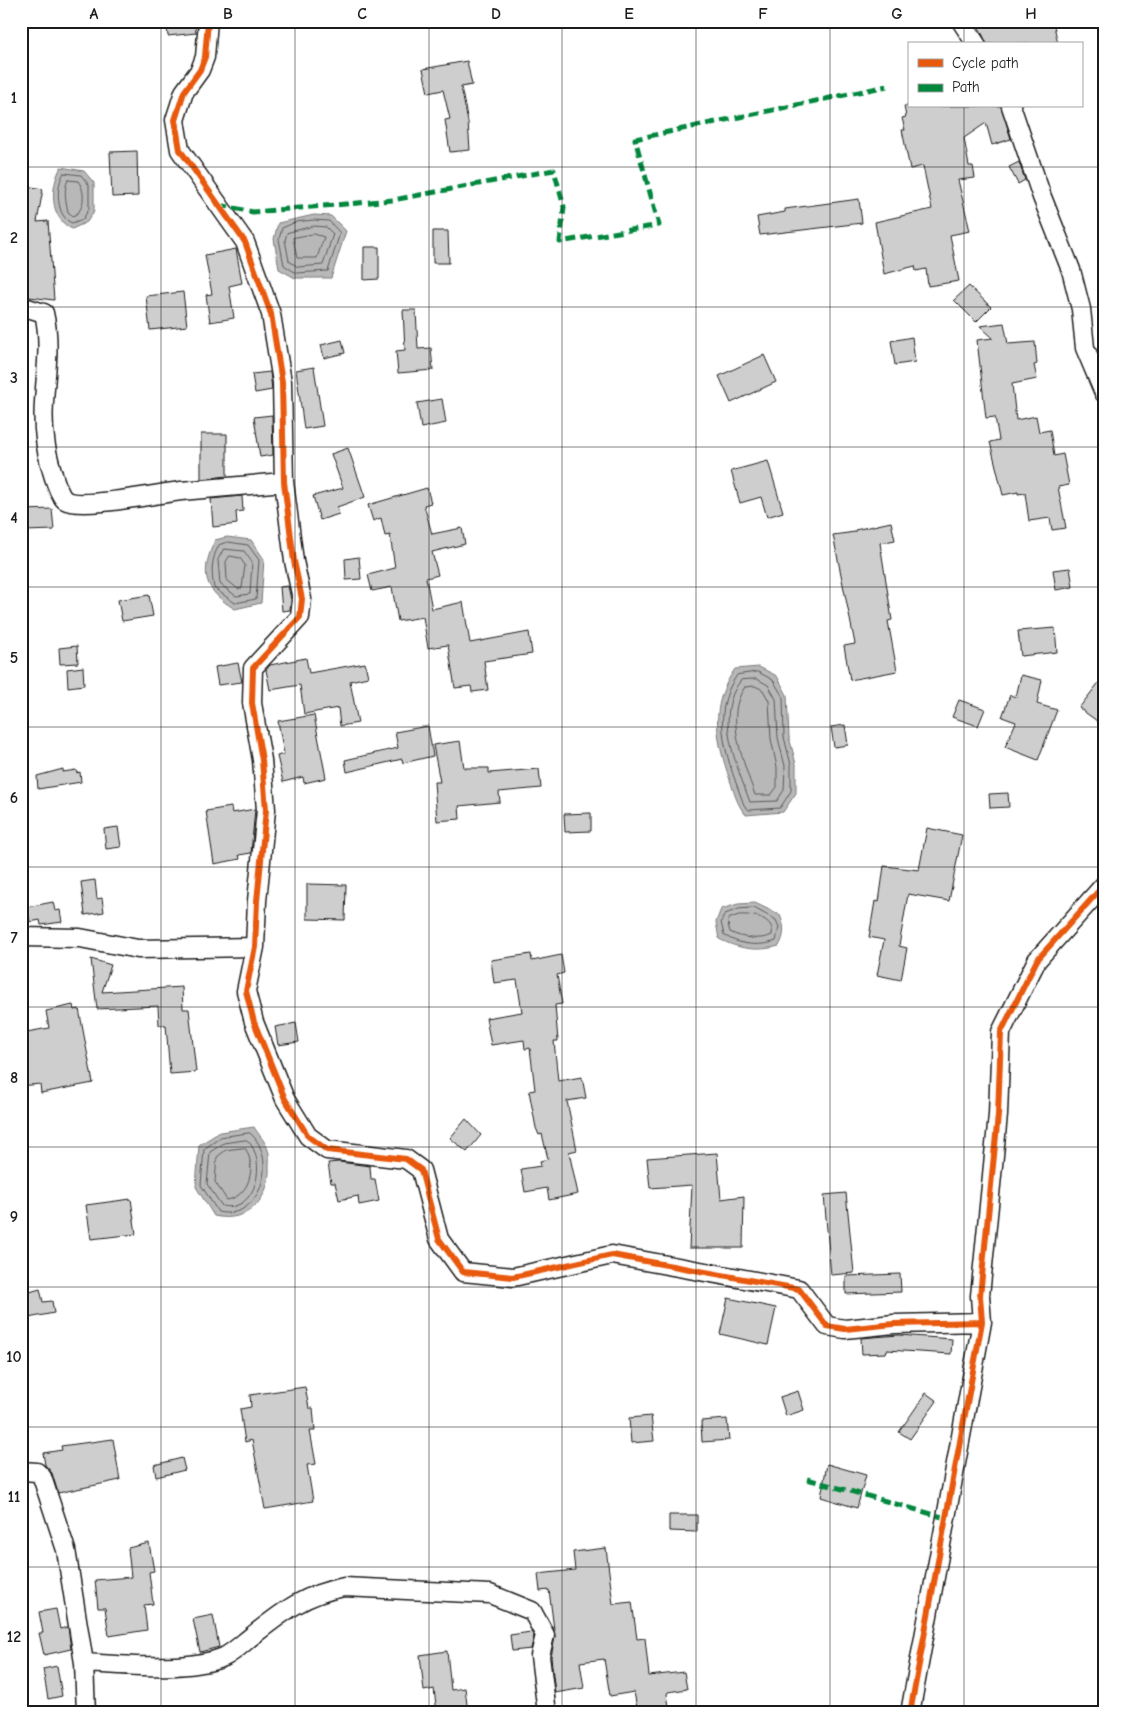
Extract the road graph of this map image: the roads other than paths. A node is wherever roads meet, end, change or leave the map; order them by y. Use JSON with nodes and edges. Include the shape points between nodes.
{"nodes":[{"id":1,"x":208,"y":21,"type":"edge"},
{"id":2,"x":961,"y":21,"type":"edge"},
{"id":3,"x":975,"y":42,"type":"edge"},
{"id":4,"x":1012,"y":108,"type":"edge"},
{"id":5,"x":21,"y":306,"type":"edge"},
{"id":6,"x":1104,"y":393,"type":"edge"},
{"id":7,"x":284,"y":482,"type":"junction"},
{"id":8,"x":1104,"y":886,"type":"edge"},
{"id":9,"x":21,"y":937,"type":"edge"},
{"id":10,"x":255,"y":947,"type":"junction"},
{"id":11,"x":982,"y":1322,"type":"junction"},
{"id":12,"x":21,"y":1472,"type":"edge"},
{"id":13,"x":84,"y":1664,"type":"junction"},
{"id":14,"x":86,"y":1713,"type":"edge"},
{"id":15,"x":547,"y":1713,"type":"edge"},
{"id":16,"x":910,"y":1713,"type":"edge"}],
"edges":[{"from":1,"to":7,"type":"street","via":[[205,57],[184,92],[175,120],[180,150],[245,242],[272,314],[282,382]]},
{"from":2,"to":3,"type":"street"},
{"from":4,"to":6,"type":"street","via":[[1071,270],[1081,309],[1085,348]]},
{"from":5,"to":7,"type":"street","via":[[44,313],[47,326],[45,438],[63,499],[73,503],[129,499]]},
{"from":7,"to":10,"type":"street","via":[[302,600],[300,617],[253,668],[252,703],[262,760],[266,810]]},
{"from":8,"to":11,"type":"street","via":[[1037,960],[1000,1032],[998,1115],[980,1296]]},
{"from":9,"to":10,"type":"street","via":[[80,938],[138,949]]},
{"from":10,"to":11,"type":"street","via":[[246,991],[254,1022],[285,1099],[308,1136],[327,1150],[406,1159],[421,1170],[439,1239],[463,1272],[513,1276],[612,1255],[799,1289],[827,1326],[845,1329]]},
{"from":11,"to":16,"type":"street"},
{"from":12,"to":13,"type":"street","via":[[36,1472],[42,1477],[63,1541]]},
{"from":13,"to":14,"type":"street"},
{"from":13,"to":15,"type":"street","via":[[201,1664],[226,1656],[296,1602],[344,1587],[490,1594],[532,1611],[545,1635],[540,1656]]}]}
